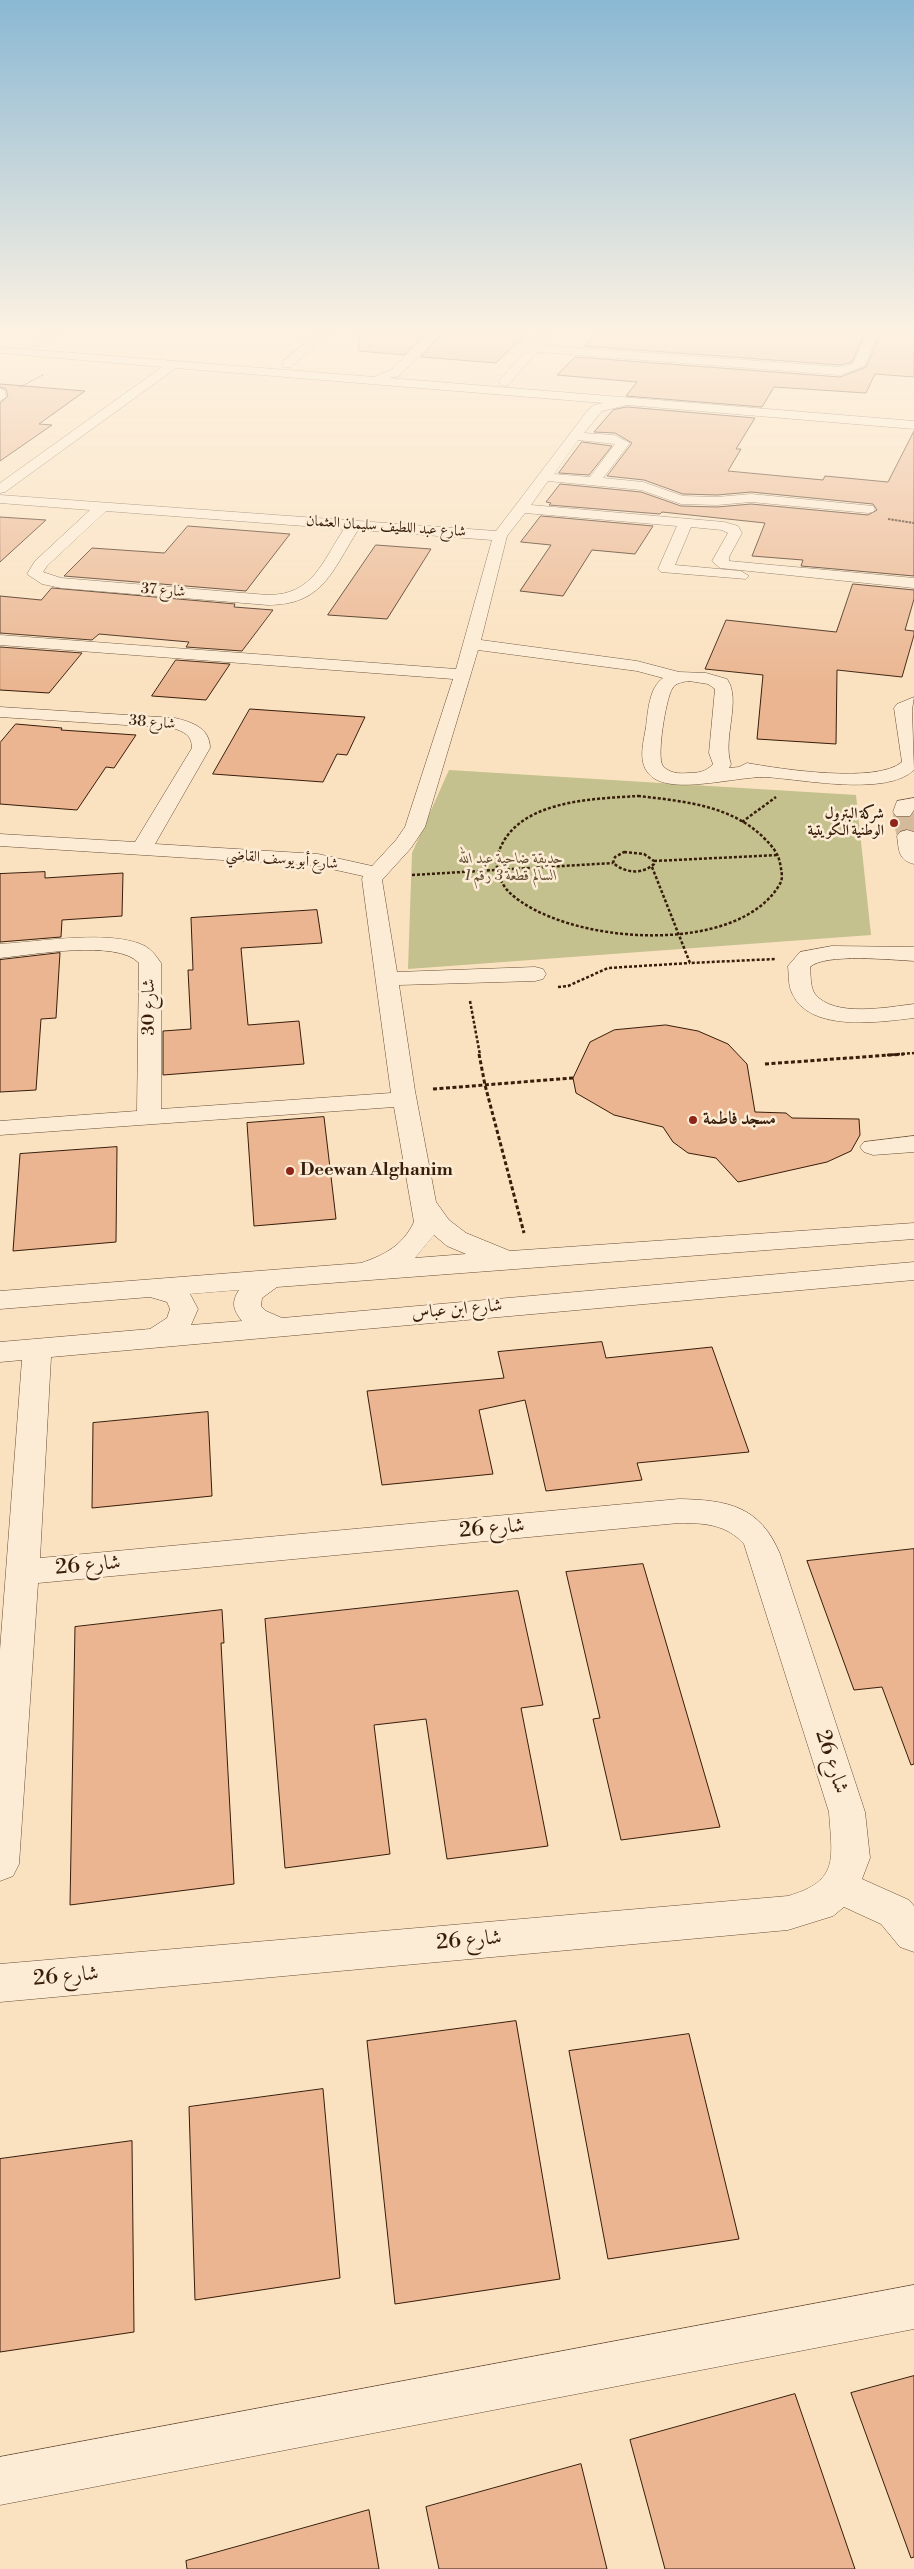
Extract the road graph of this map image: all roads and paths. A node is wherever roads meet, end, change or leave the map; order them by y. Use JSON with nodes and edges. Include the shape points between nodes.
{"nodes":[{"id":1,"x":53,"y":451,"type":"edge"},
{"id":2,"x":563,"y":451,"type":"edge"},
{"id":3,"x":617,"y":451,"type":"edge"},
{"id":4,"x":544,"y":477,"type":"junction"},
{"id":5,"x":593,"y":482,"type":"junction"},
{"id":6,"x":0,"y":489,"type":"edge"},
{"id":7,"x":0,"y":498,"type":"edge"},
{"id":8,"x":103,"y":506,"type":"junction"},
{"id":9,"x":522,"y":508,"type":"junction"},
{"id":10,"x":745,"y":509,"type":"junction"},
{"id":11,"x":868,"y":509,"type":"dead end"},
{"id":12,"x":686,"y":522,"type":"junction"},
{"id":13,"x":354,"y":525,"type":"junction"},
{"id":14,"x":728,"y":527,"type":"junction"},
{"id":15,"x":500,"y":536,"type":"junction"},
{"id":16,"x":914,"y":583,"type":"edge"},
{"id":17,"x":914,"y":592,"type":"edge"},
{"id":18,"x":0,"y":640,"type":"edge"},
{"id":19,"x":471,"y":644,"type":"junction"},
{"id":20,"x":463,"y":675,"type":"junction"},
{"id":21,"x":680,"y":677,"type":"junction"},
{"id":22,"x":914,"y":702,"type":"edge"},
{"id":23,"x":0,"y":712,"type":"edge"},
{"id":24,"x":721,"y":758,"type":"junction"},
{"id":25,"x":764,"y":772,"type":"junction"},
{"id":26,"x":804,"y":775,"type":"junction"},
{"id":27,"x":708,"y":776,"type":"junction"},
{"id":28,"x":742,"y":822,"type":"junction"},
{"id":29,"x":907,"y":836,"type":"tunnel mouth"},
{"id":30,"x":0,"y":840,"type":"edge"},
{"id":31,"x":141,"y":850,"type":"junction"},
{"id":32,"x":779,"y":855,"type":"junction"},
{"id":33,"x":914,"y":858,"type":"edge"},
{"id":34,"x":654,"y":861,"type":"junction"},
{"id":35,"x":613,"y":863,"type":"junction"},
{"id":36,"x":652,"y":867,"type":"junction"},
{"id":37,"x":495,"y":869,"type":"junction"},
{"id":38,"x":375,"y":873,"type":"junction"},
{"id":39,"x":680,"y":934,"type":"junction"},
{"id":40,"x":0,"y":951,"type":"edge"},
{"id":41,"x":914,"y":954,"type":"edge"},
{"id":42,"x":808,"y":957,"type":"junction"},
{"id":43,"x":690,"y":963,"type":"junction"},
{"id":44,"x":388,"y":980,"type":"junction"},
{"id":45,"x":542,"y":981,"type":"joint"},
{"id":46,"x":469,"y":994,"type":"dead end"},
{"id":47,"x":914,"y":1012,"type":"edge"},
{"id":48,"x":914,"y":1053,"type":"edge"},
{"id":49,"x":766,"y":1064,"type":"dead end"},
{"id":50,"x":573,"y":1078,"type":"dead end"},
{"id":51,"x":485,"y":1085,"type":"junction"},
{"id":52,"x":403,"y":1095,"type":"junction"},
{"id":53,"x":149,"y":1116,"type":"junction"},
{"id":54,"x":0,"y":1128,"type":"edge"},
{"id":55,"x":914,"y":1144,"type":"edge"},
{"id":56,"x":873,"y":1147,"type":"dead end"},
{"id":57,"x":426,"y":1206,"type":"junction"},
{"id":58,"x":914,"y":1230,"type":"edge"},
{"id":59,"x":530,"y":1258,"type":"junction"},
{"id":60,"x":363,"y":1271,"type":"junction"},
{"id":61,"x":914,"y":1271,"type":"edge"},
{"id":62,"x":270,"y":1279,"type":"junction"},
{"id":63,"x":148,"y":1289,"type":"junction"},
{"id":64,"x":0,"y":1300,"type":"edge"},
{"id":65,"x":278,"y":1326,"type":"junction"},
{"id":66,"x":155,"y":1338,"type":"junction"},
{"id":67,"x":37,"y":1349,"type":"junction"},
{"id":68,"x":0,"y":1352,"type":"edge"},
{"id":69,"x":23,"y":1572,"type":"junction"},
{"id":70,"x":0,"y":1864,"type":"edge"},
{"id":71,"x":840,"y":1887,"type":"junction"},
{"id":72,"x":914,"y":1934,"type":"edge"},
{"id":73,"x":0,"y":1982,"type":"edge"},
{"id":74,"x":914,"y":2307,"type":"edge"},
{"id":75,"x":0,"y":2481,"type":"edge"}],
"edges":[{"from":1,"to":6,"type":"street"},
{"from":2,"to":4,"type":"street"},
{"from":3,"to":5,"type":"street"},
{"from":4,"to":5,"type":"street"},
{"from":4,"to":9,"type":"street"},
{"from":5,"to":10,"type":"street","via":[[643,486],[681,500],[717,501]]},
{"from":7,"to":8,"type":"street","name":"شارع عبد اللطيف سليمان العثمان"},
{"from":8,"to":13,"type":"street","name":"شارع عبد اللطيف سليمان العثمان"},
{"from":8,"to":13,"type":"street","name":"شارع 37","via":[[40,564],[35,574],[47,581],[61,583],[268,600],[290,599],[301,596],[314,586]]},
{"from":9,"to":12,"type":"street"},
{"from":9,"to":15,"type":"street"},
{"from":10,"to":11,"type":"street"},
{"from":10,"to":14,"type":"street"},
{"from":12,"to":14,"type":"street"},
{"from":12,"to":17,"type":"street","via":[[666,569]]},
{"from":13,"to":15,"type":"street","name":"شارع عبد اللطيف سليمان العثمان"},
{"from":14,"to":16,"type":"street","via":[[735,533],[720,557],[725,565]]},
{"from":15,"to":19,"type":"street"},
{"from":18,"to":20,"type":"street"},
{"from":19,"to":20,"type":"street"},
{"from":19,"to":21,"type":"street","via":[[637,666]]},
{"from":20,"to":38,"type":"street","via":[[415,827],[399,850]]},
{"from":21,"to":24,"type":"street","via":[[721,683],[724,689],[718,753]]},
{"from":21,"to":27,"type":"street","via":[[670,680],[662,690],[650,759],[653,768],[670,777],[683,780]]},
{"from":22,"to":26,"type":"street","via":[[903,708],[909,768],[880,779]]},
{"from":23,"to":31,"type":"street","name":"شارع 38","via":[[175,724],[198,733],[202,740],[201,748]]},
{"from":24,"to":25,"type":"street","via":[[730,764]]},
{"from":24,"to":27,"type":"street","via":[[720,768]]},
{"from":25,"to":26,"type":"street"},
{"from":25,"to":27,"type":"street"},
{"from":26,"to":28,"type":"path"},
{"from":28,"to":32,"type":"path","via":[[760,832]]},
{"from":28,"to":37,"type":"path","via":[[685,801],[638,796],[591,798],[550,808],[517,824],[498,845]]},
{"from":29,"to":33,"type":"street","via":[[910,856]]},
{"from":30,"to":31,"type":"street","name":"شارع أبو يوسف القاضي"},
{"from":31,"to":38,"type":"street","name":"شارع أبو يوسف القاضي","via":[[318,860]]},
{"from":32,"to":34,"type":"path"},
{"from":32,"to":39,"type":"path","via":[[782,879],[768,902],[735,921]]},
{"from":34,"to":35,"type":"path","via":[[648,855],[630,852],[615,857]]},
{"from":34,"to":36,"type":"path"},
{"from":35,"to":36,"type":"path","via":[[630,872]]},
{"from":35,"to":37,"type":"path"},
{"from":36,"to":39,"type":"path"},
{"from":37,"to":38,"type":"path","via":[[384,877]]},
{"from":37,"to":39,"type":"path","via":[[510,893],[541,914],[586,930],[638,936]]},
{"from":38,"to":44,"type":"street","via":[[372,879]]},
{"from":39,"to":43,"type":"path"},
{"from":40,"to":53,"type":"street","name":"شارع 30","via":[[102,945],[136,950],[145,956],[150,963]]},
{"from":41,"to":42,"type":"street","via":[[832,953]]},
{"from":42,"to":43,"type":"path"},
{"from":42,"to":47,"type":"street","via":[[799,966],[800,981],[804,996],[817,1008],[848,1015]]},
{"from":43,"to":45,"type":"path","via":[[608,968],[568,986]]},
{"from":44,"to":45,"type":"street"},
{"from":44,"to":52,"type":"street"},
{"from":46,"to":51,"type":"path"},
{"from":48,"to":49,"type":"path"},
{"from":50,"to":51,"type":"path"},
{"from":51,"to":52,"type":"path"},
{"from":51,"to":59,"type":"path"},
{"from":52,"to":53,"type":"street"},
{"from":52,"to":57,"type":"street"},
{"from":53,"to":54,"type":"street"},
{"from":55,"to":56,"type":"street"},
{"from":57,"to":59,"type":"street","via":[[435,1223],[452,1238],[474,1249],[501,1256]]},
{"from":57,"to":60,"type":"street","via":[[428,1222],[421,1238],[407,1253],[388,1264]]},
{"from":58,"to":59,"type":"street"},
{"from":59,"to":60,"type":"street"},
{"from":60,"to":62,"type":"street"},
{"from":61,"to":65,"type":"street","name":"شارع ابن عباس"},
{"from":62,"to":63,"type":"street"},
{"from":62,"to":65,"type":"street","via":[[256,1285],[248,1295],[246,1306],[251,1315],[262,1323]]},
{"from":63,"to":64,"type":"street"},
{"from":63,"to":66,"type":"street","via":[[163,1290],[183,1303],[180,1324]]},
{"from":65,"to":66,"type":"street","name":"شارع ابن عباس"},
{"from":66,"to":67,"type":"street","name":"شارع ابن عباس"},
{"from":67,"to":68,"type":"street","name":"شارع ابن عباس"},
{"from":67,"to":69,"type":"street"},
{"from":69,"to":70,"type":"street"},
{"from":69,"to":71,"type":"street","name":"شارع 26","via":[[679,1512],[706,1511],[733,1518],[754,1533],[764,1554],[847,1812],[851,1858]]},
{"from":71,"to":72,"type":"street","via":[[895,1912]]},
{"from":71,"to":73,"type":"street","name":"شارع 26","via":[[820,1904],[788,1913]]},
{"from":74,"to":75,"type":"street"}]}
